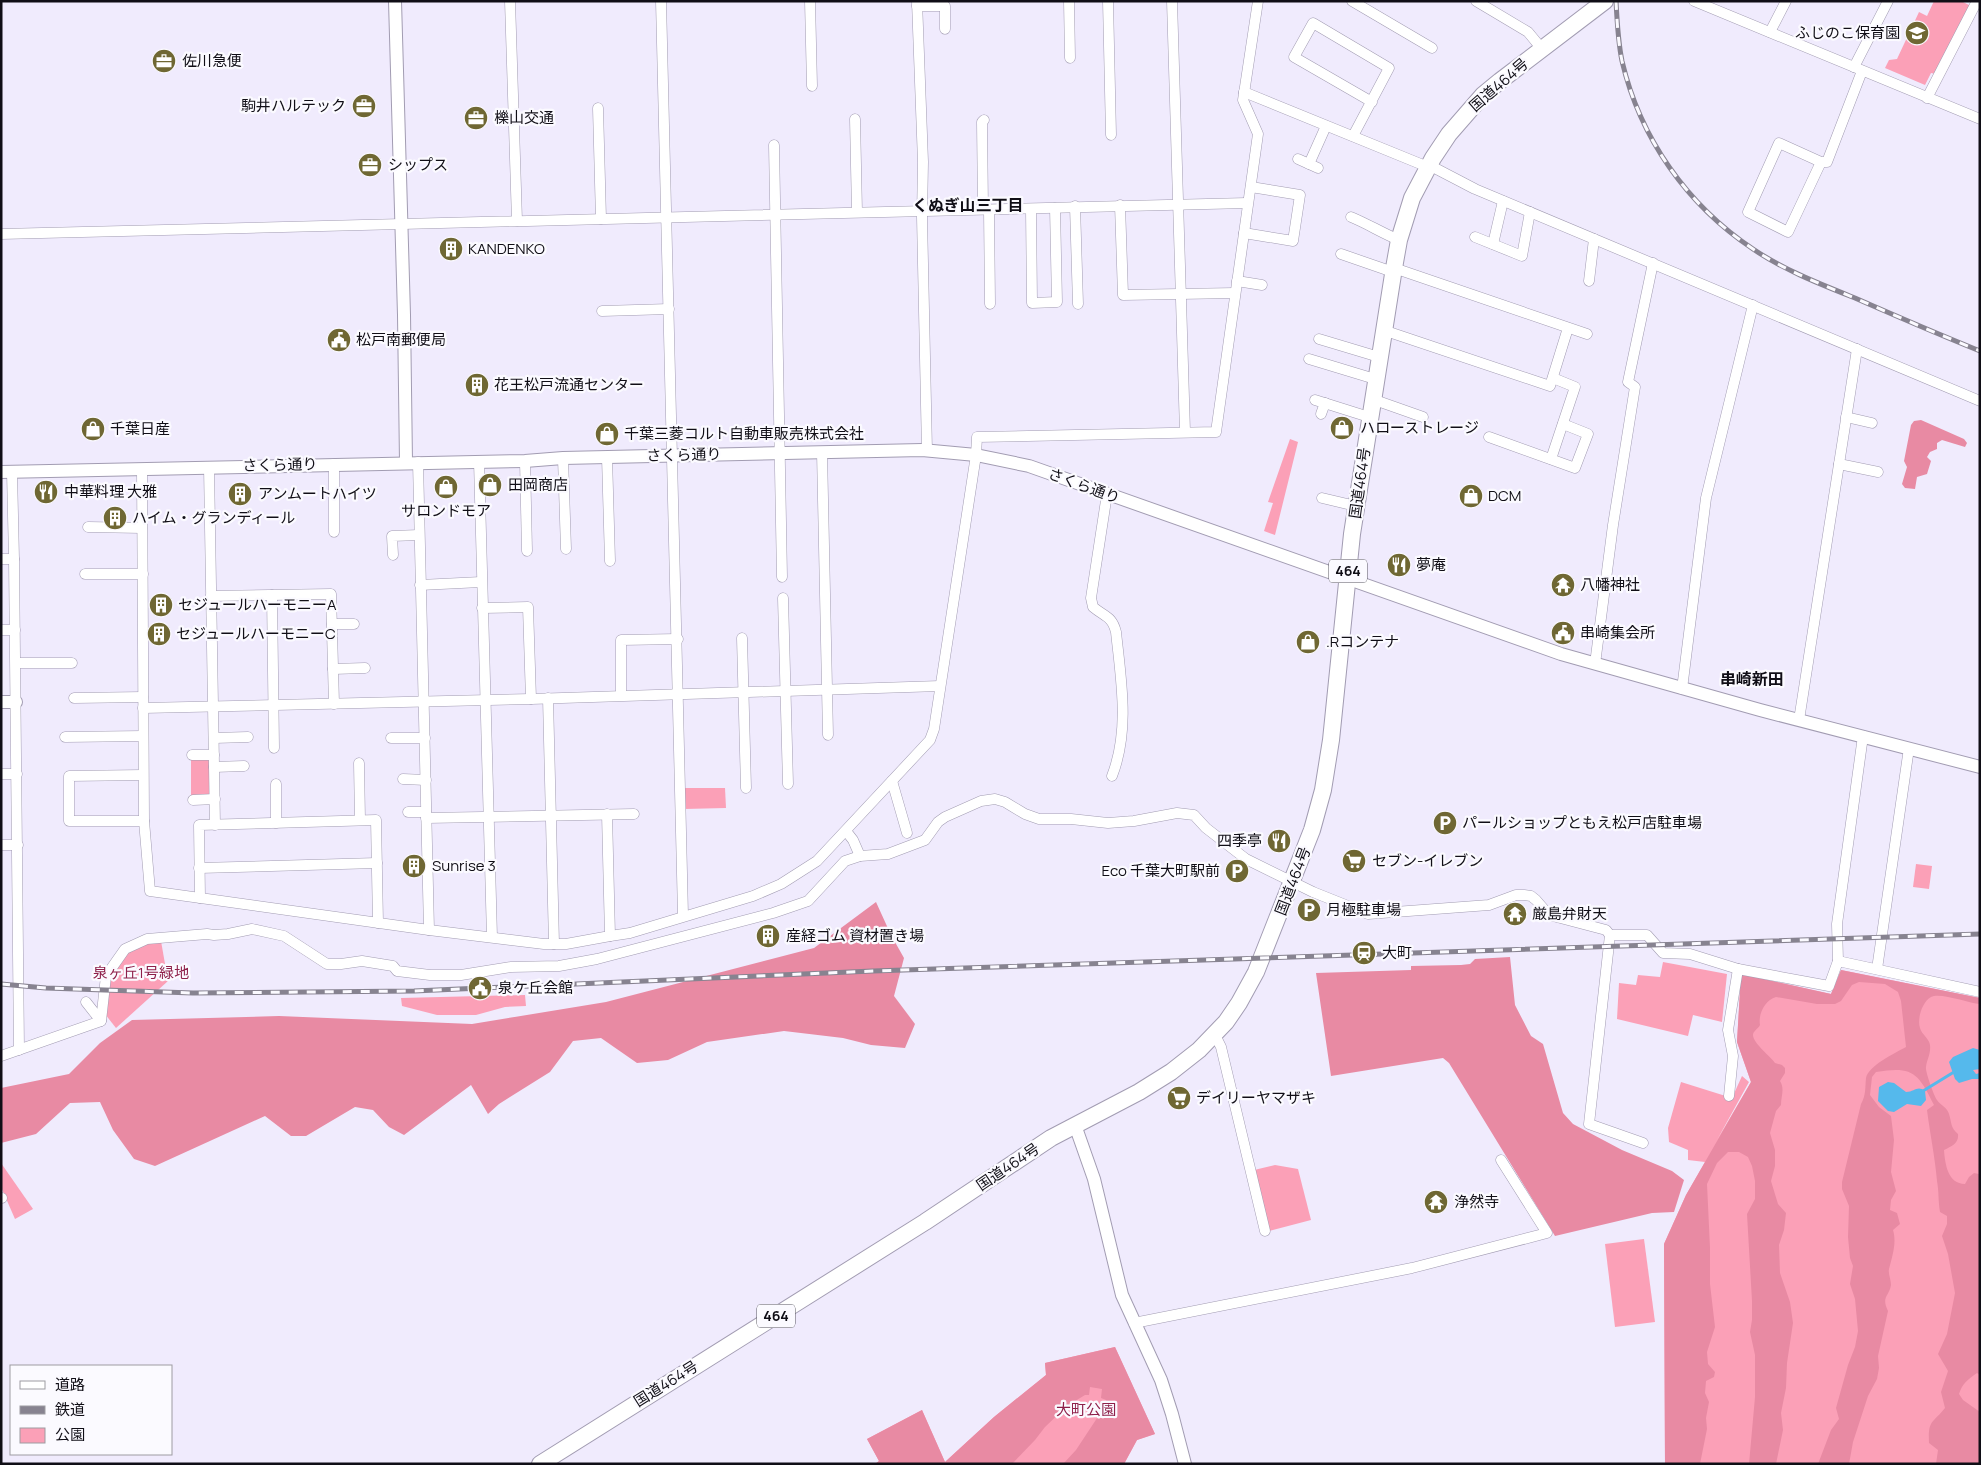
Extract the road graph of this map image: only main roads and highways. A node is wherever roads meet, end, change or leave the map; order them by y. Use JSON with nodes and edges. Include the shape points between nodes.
{"nodes":[{"id":1,"x":1597,"y":4,"type":"edge"},
{"id":2,"x":540,"y":1464,"type":"edge"}],
"edges":[{"from":1,"to":2,"type":"highway","name":"国道464号","number":"464","via":[[1483,95],[1449,134],[1412,198],[1393,270],[1369,417],[1326,773],[1312,830],[1256,972],[1239,1003],[1215,1035],[1163,1077],[1051,1138],[925,1222]]}]}
